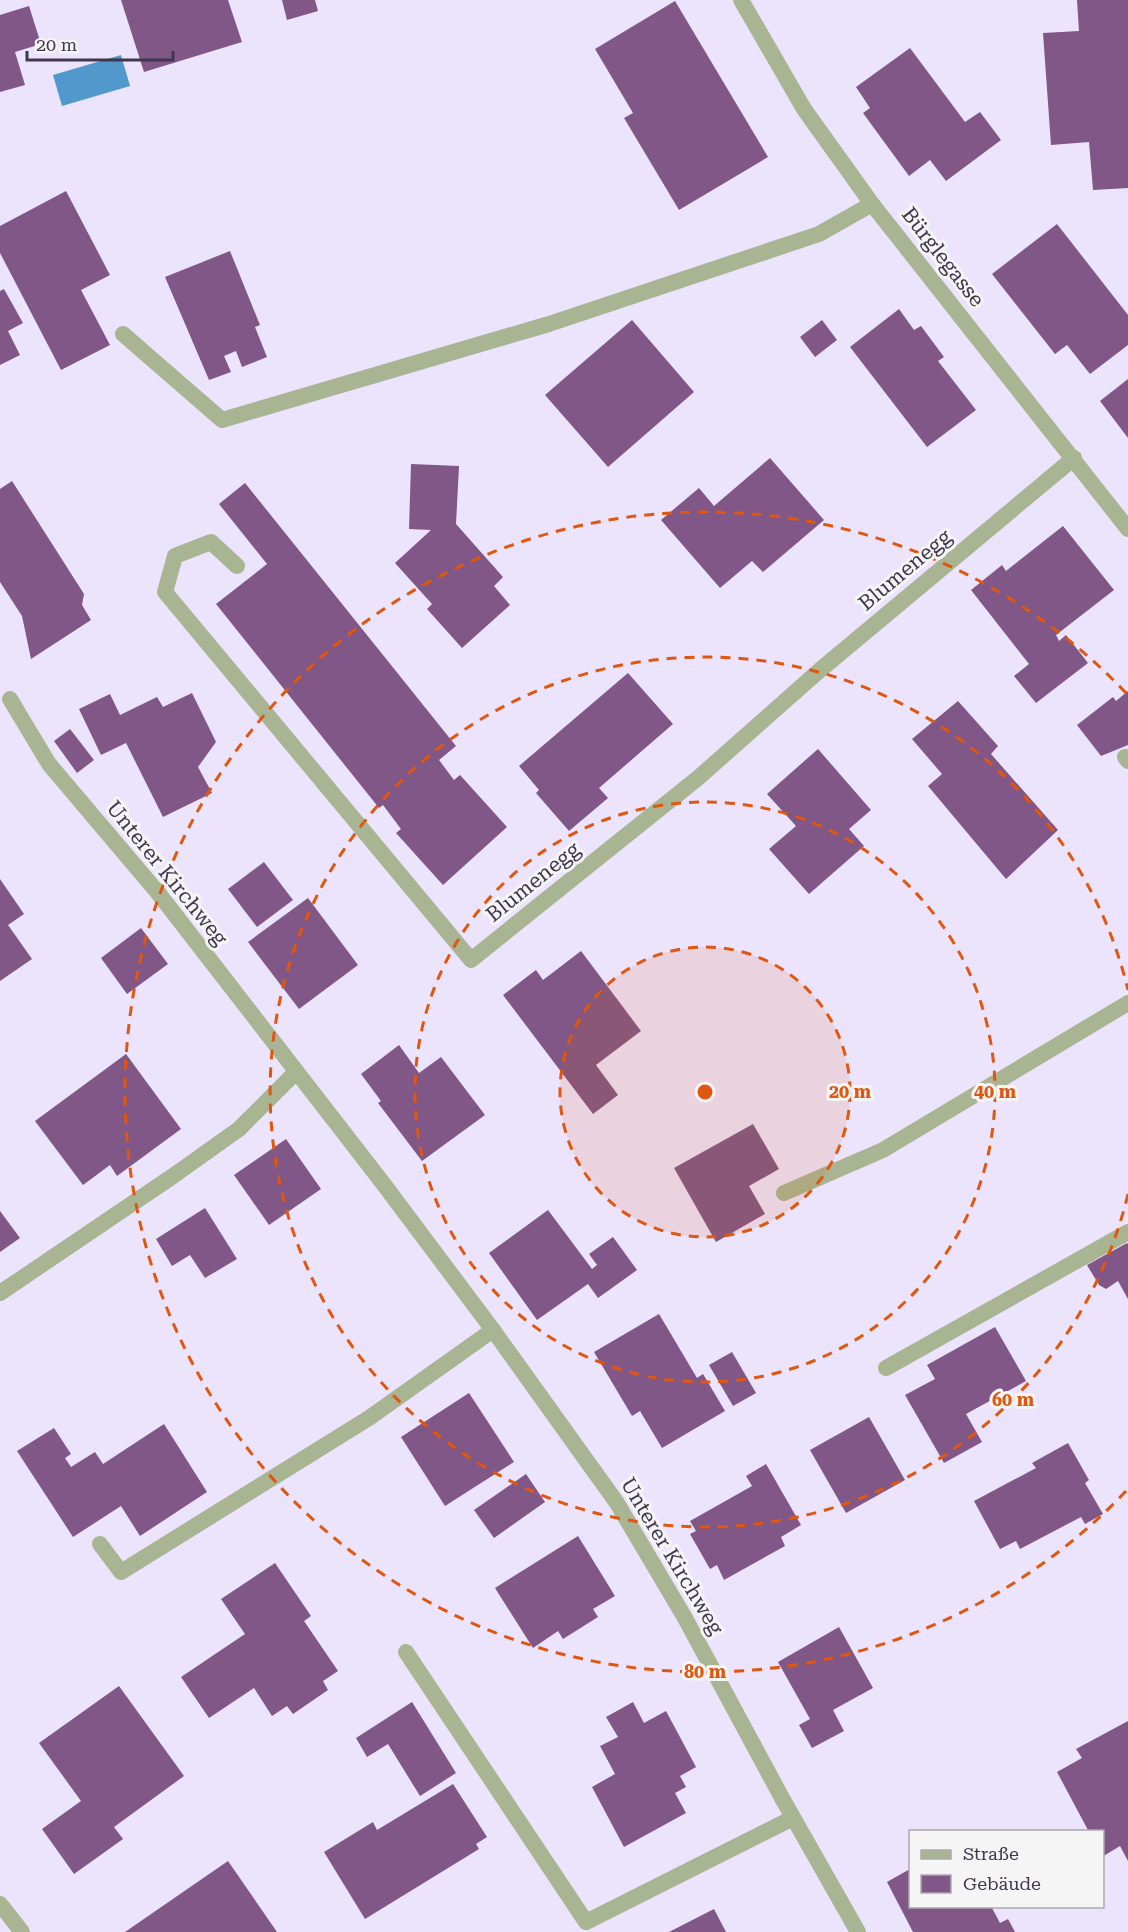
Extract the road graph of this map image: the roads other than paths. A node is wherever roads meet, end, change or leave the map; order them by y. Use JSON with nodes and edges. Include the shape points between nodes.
{"nodes":[{"id":1,"x":741,"y":0,"type":"edge"},
{"id":2,"x":872,"y":204,"type":"junction"},
{"id":3,"x":123,"y":334,"type":"dead end"},
{"id":4,"x":1074,"y":458,"type":"junction"},
{"id":5,"x":1128,"y":529,"type":"edge"},
{"id":6,"x":237,"y":566,"type":"dead end"},
{"id":7,"x":10,"y":699,"type":"dead end"},
{"id":8,"x":1128,"y":1003,"type":"edge"},
{"id":9,"x":296,"y":1072,"type":"junction"},
{"id":10,"x":784,"y":1193,"type":"dead end"},
{"id":11,"x":1128,"y":1232,"type":"edge"},
{"id":12,"x":0,"y":1293,"type":"edge"},
{"id":13,"x":494,"y":1330,"type":"junction"},
{"id":14,"x":886,"y":1368,"type":"dead end"},
{"id":15,"x":100,"y":1544,"type":"dead end"},
{"id":16,"x":406,"y":1652,"type":"dead end"},
{"id":17,"x":793,"y":1818,"type":"junction"},
{"id":18,"x":0,"y":1904,"type":"edge"},
{"id":19,"x":22,"y":1932,"type":"edge"},
{"id":20,"x":858,"y":1932,"type":"edge"}],
"edges":[{"from":1,"to":2,"type":"street","name":"Bürglegasse","via":[[804,109]]},
{"from":2,"to":3,"type":"street","via":[[819,234],[414,365],[222,420]]},
{"from":2,"to":4,"type":"street","name":"Bürglegasse"},
{"from":4,"to":5,"type":"street","name":"Bürglegasse"},
{"from":4,"to":6,"type":"street","name":"Blumenegg","via":[[820,670],[698,778],[471,960],[165,591],[175,556],[211,542]]},
{"from":7,"to":9,"type":"street","name":"Unterer Kirchweg","via":[[49,764],[159,894]]},
{"from":8,"to":10,"type":"street","via":[[883,1150]]},
{"from":9,"to":12,"type":"street","via":[[239,1129]]},
{"from":9,"to":13,"type":"street","name":"Unterer Kirchweg"},
{"from":11,"to":14,"type":"street"},
{"from":13,"to":15,"type":"street","via":[[369,1418],[121,1572]]},
{"from":13,"to":17,"type":"street","name":"Unterer Kirchweg","via":[[617,1503],[685,1618]]},
{"from":16,"to":17,"type":"street","via":[[586,1922]]},
{"from":17,"to":20,"type":"street","name":"Unterer Kirchweg"},
{"from":18,"to":19,"type":"street"}]}
